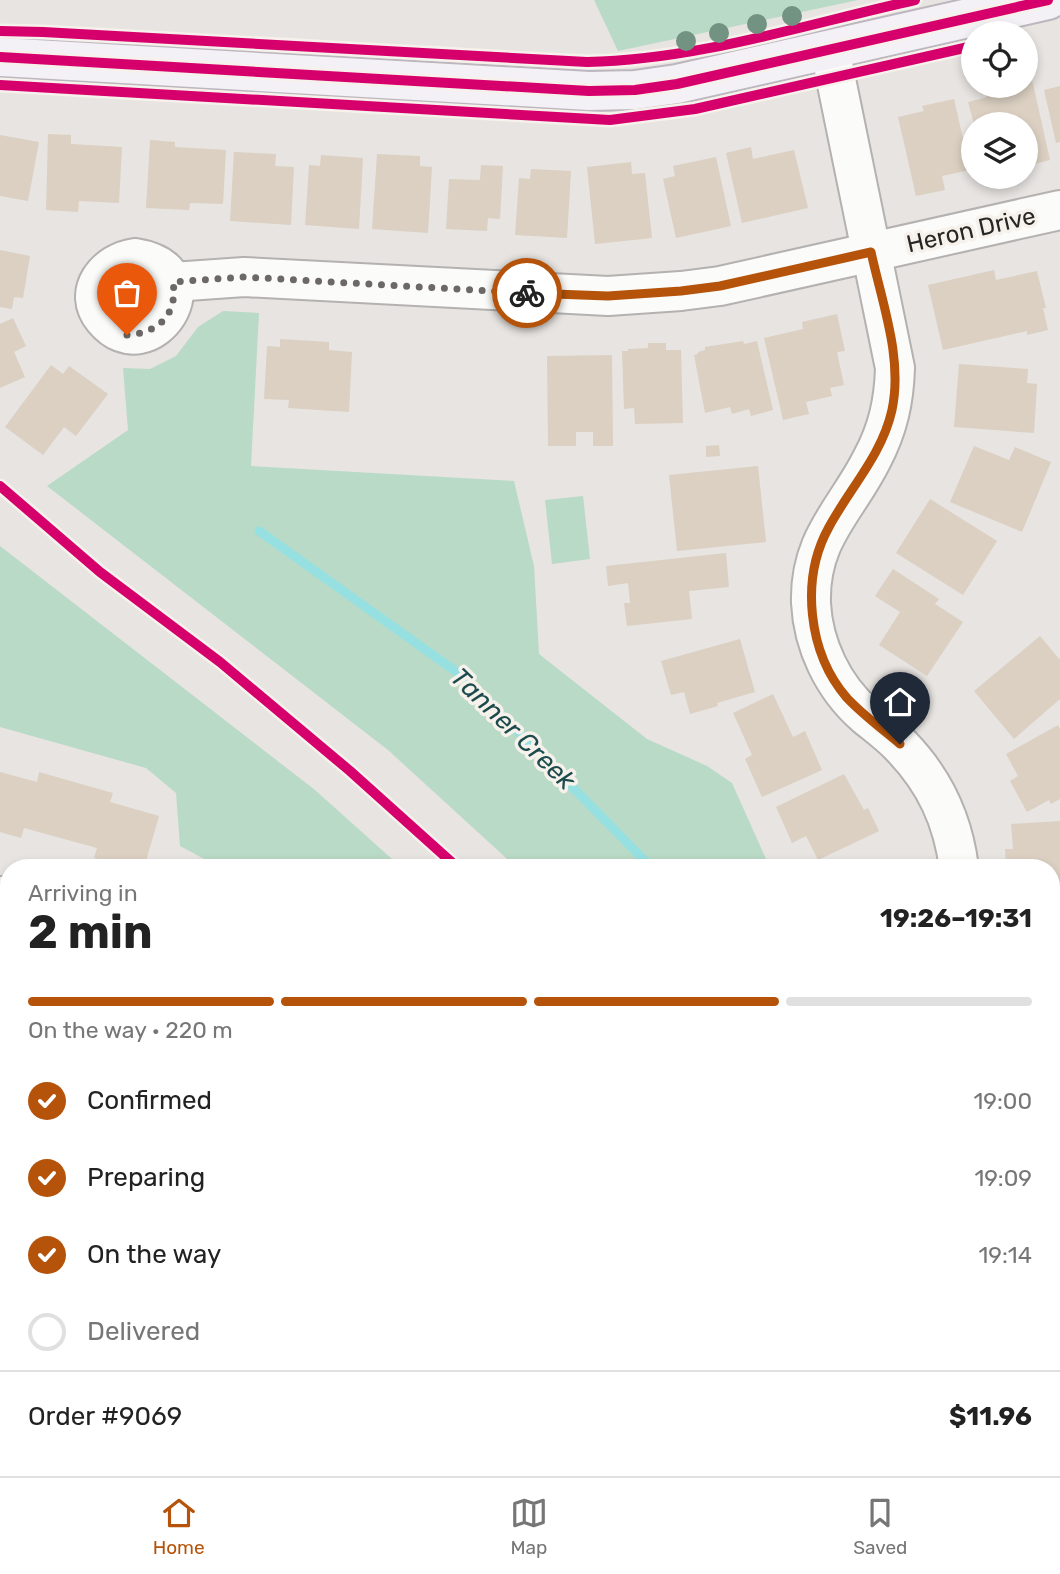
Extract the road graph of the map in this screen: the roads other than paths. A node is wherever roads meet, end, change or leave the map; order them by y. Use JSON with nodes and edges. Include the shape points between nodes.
{"nodes":[{"id":1,"x":1048,"y":0,"type":"edge"},
{"id":2,"x":830,"y":50,"type":"junction"},
{"id":3,"x":0,"y":57,"type":"edge"},
{"id":4,"x":1060,"y":210,"type":"edge"},
{"id":5,"x":871,"y":252,"type":"junction"},
{"id":6,"x":173,"y":282,"type":"dead end"},
{"id":7,"x":957,"y":859,"type":"edge"}],
"edges":[{"from":1,"to":2,"type":"main road"},
{"from":2,"to":3,"type":"main road","via":[[668,86],[610,91]]},
{"from":2,"to":5,"type":"street"},
{"from":4,"to":5,"type":"street","name":"Heron Drive"},
{"from":5,"to":6,"type":"street","name":"Heron Drive","via":[[720,286],[618,296],[244,277]]},
{"from":5,"to":7,"type":"street","via":[[895,368],[891,413],[873,459],[828,529],[816,557],[811,606],[820,648],[835,681],[863,714],[900,744],[935,789],[950,821]]}]}
